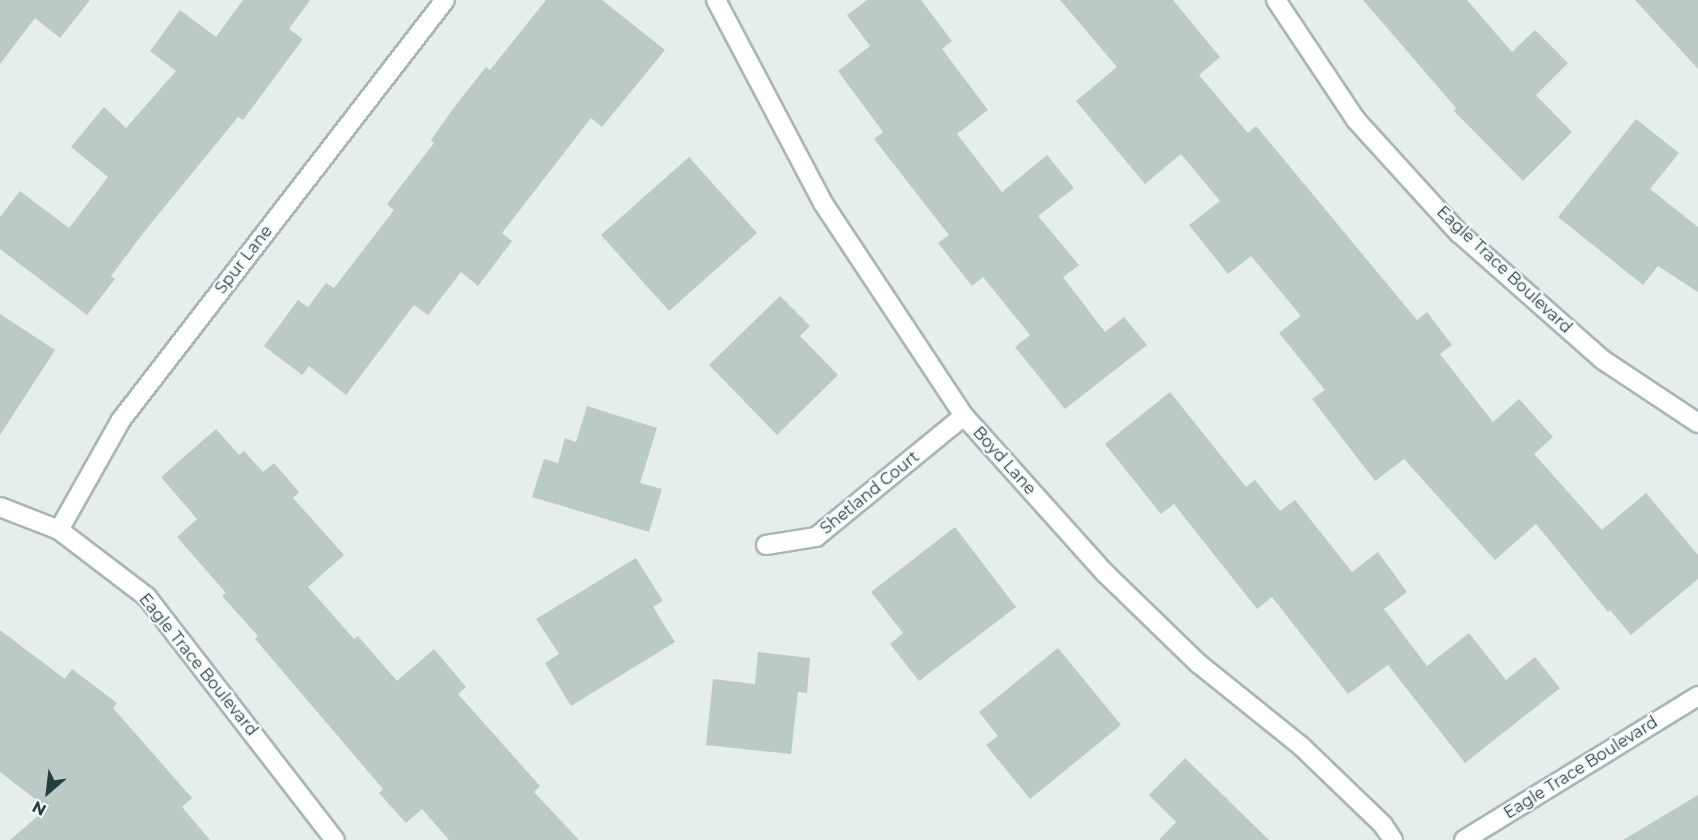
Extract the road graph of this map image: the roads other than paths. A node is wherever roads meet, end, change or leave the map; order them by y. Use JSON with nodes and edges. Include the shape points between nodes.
{"nodes":[{"id":1,"x":445,"y":0,"type":"edge"},
{"id":2,"x":716,"y":0,"type":"edge"},
{"id":3,"x":1276,"y":0,"type":"edge"},
{"id":4,"x":964,"y":417,"type":"junction"},
{"id":5,"x":1698,"y":423,"type":"edge"},
{"id":6,"x":0,"y":507,"type":"edge"},
{"id":7,"x":59,"y":530,"type":"junction"},
{"id":8,"x":766,"y":545,"type":"dead end"},
{"id":9,"x":1698,"y":696,"type":"edge"},
{"id":10,"x":335,"y":840,"type":"edge"},
{"id":11,"x":1393,"y":840,"type":"edge"},
{"id":12,"x":1464,"y":840,"type":"edge"}],
"edges":[{"from":1,"to":7,"type":"street","name":"Spur Lane","via":[[121,420]]},
{"from":2,"to":4,"type":"street","name":"Boyd Lane","via":[[823,202]]},
{"from":3,"to":5,"type":"street","name":"Eagle Trace Boulevard","via":[[1356,120],[1459,233],[1603,360]]},
{"from":4,"to":8,"type":"street","name":"Shetland Court","via":[[816,537]]},
{"from":4,"to":11,"type":"street","name":"Boyd Lane","via":[[1105,573],[1199,663],[1301,746],[1383,825]]},
{"from":6,"to":7,"type":"street","name":"Eagle Trace Boulevard"},
{"from":7,"to":10,"type":"street","name":"Eagle Trace Boulevard","via":[[147,597]]},
{"from":9,"to":12,"type":"street","name":"Eagle Trace Boulevard"}]}
